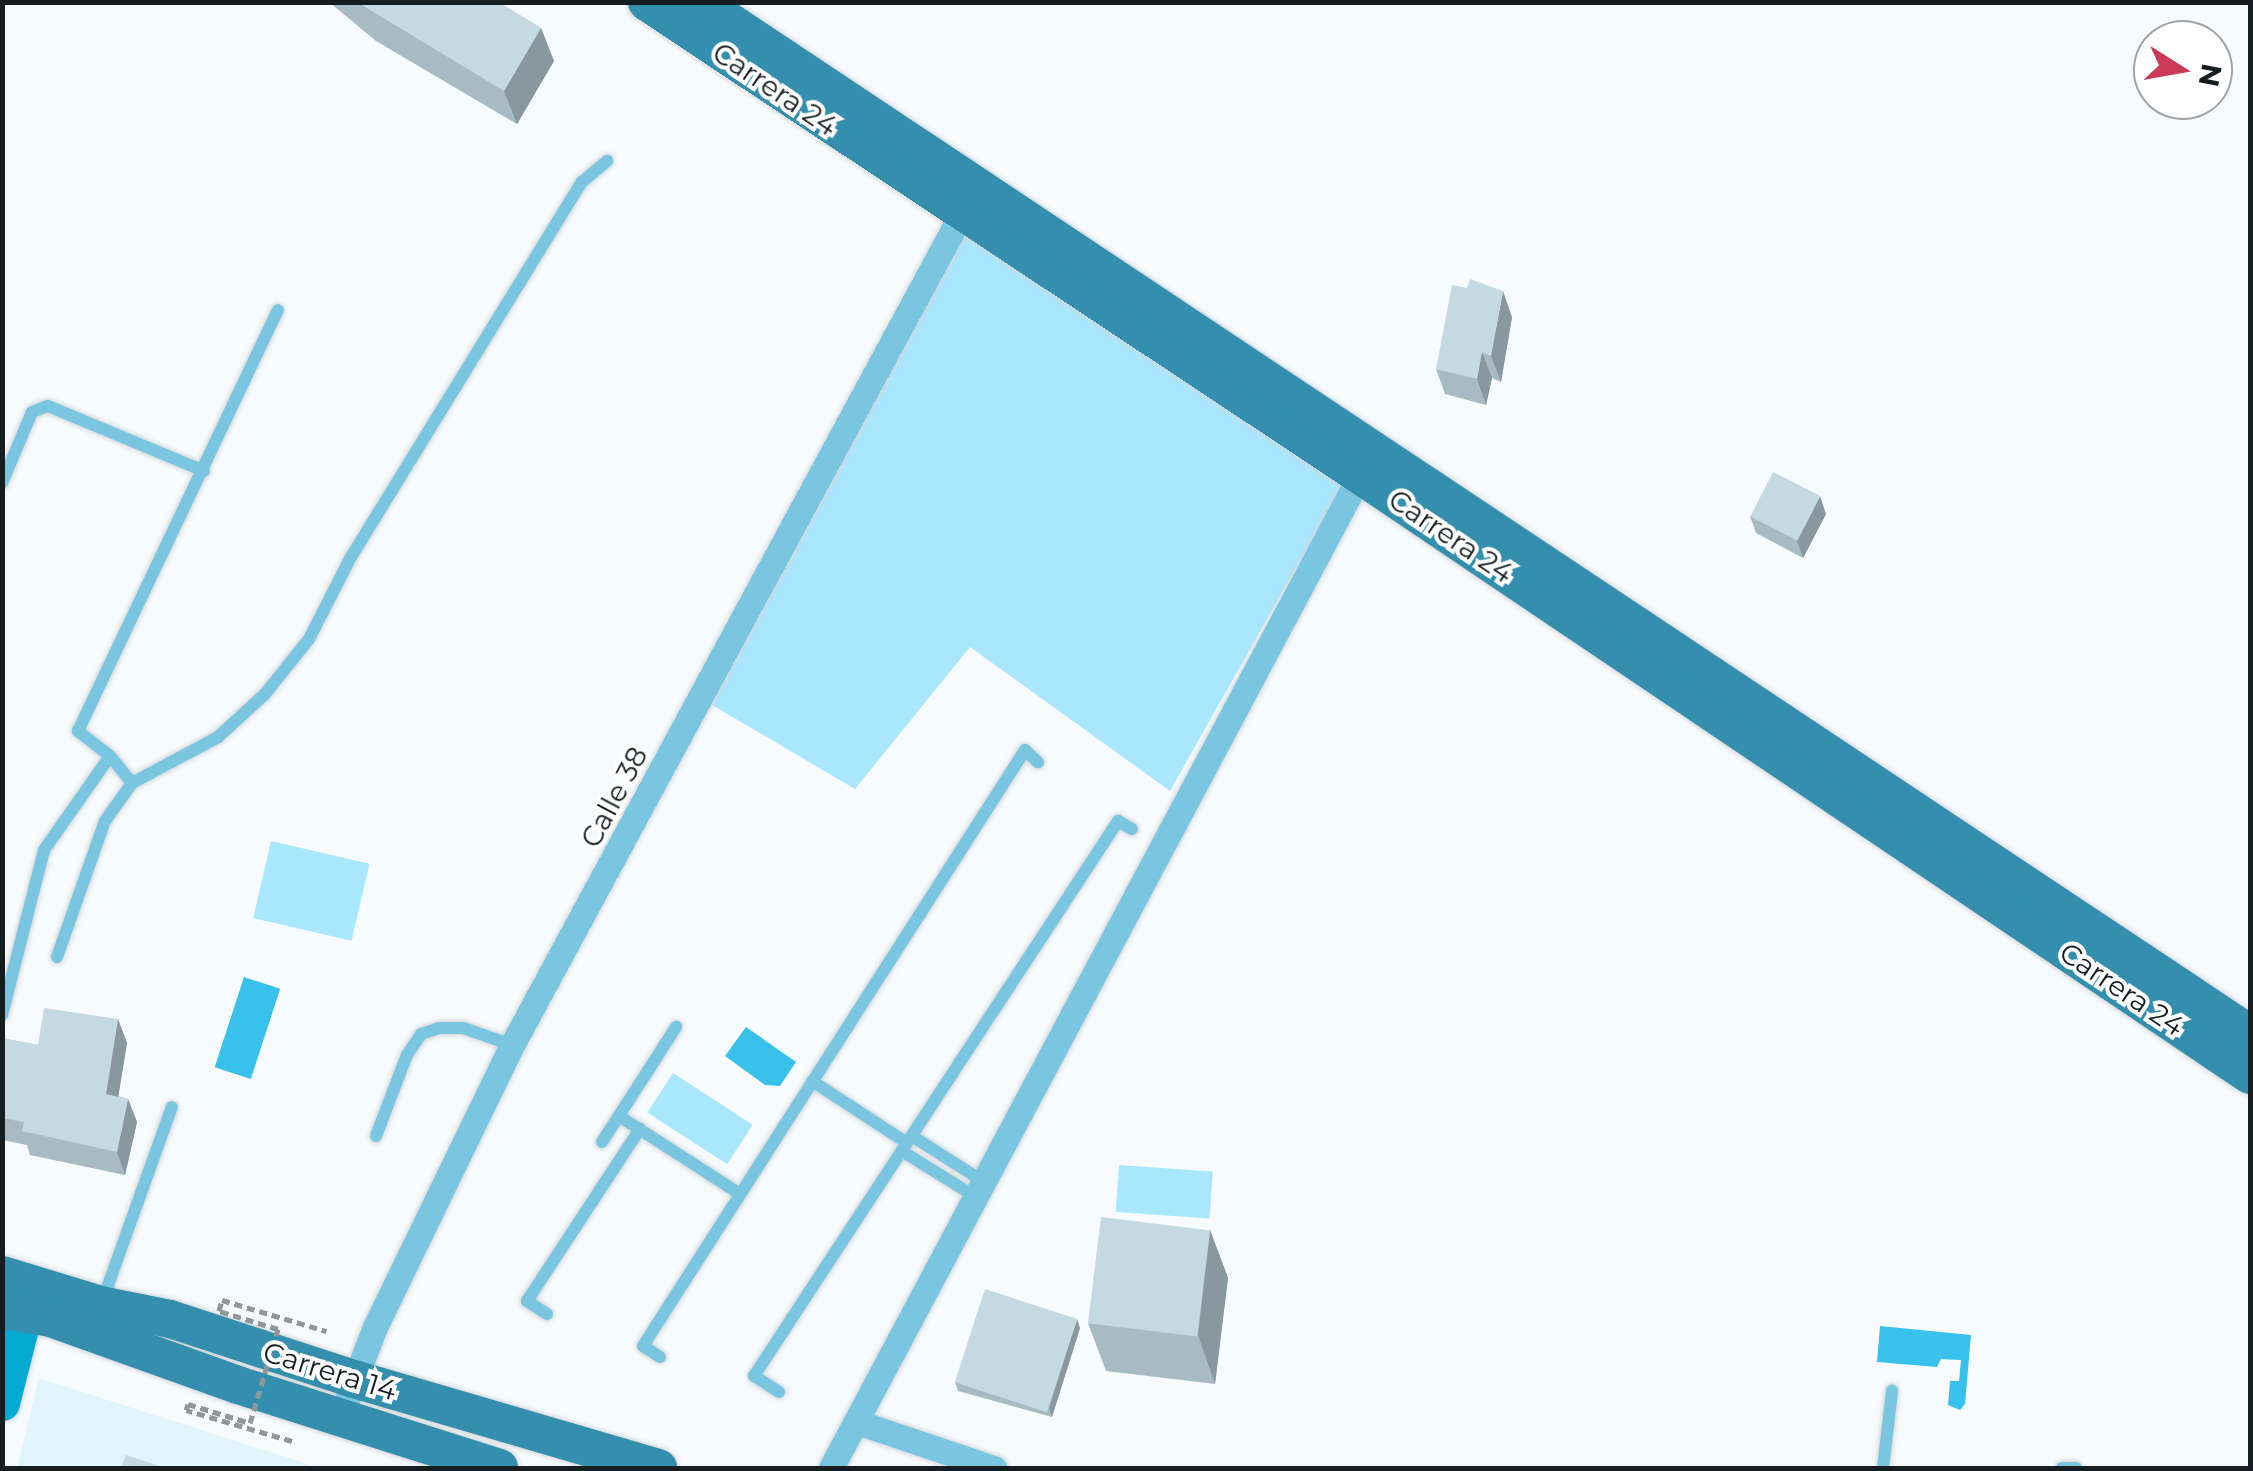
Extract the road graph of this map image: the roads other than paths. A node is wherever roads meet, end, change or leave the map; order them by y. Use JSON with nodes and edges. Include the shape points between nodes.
{"nodes":[{"id":1,"x":648,"y":2,"type":"edge"},
{"id":2,"x":700,"y":2,"type":"edge"},
{"id":3,"x":607,"y":160,"type":"dead end"},
{"id":4,"x":961,"y":214,"type":"junction"},
{"id":5,"x":278,"y":310,"type":"dead end"},
{"id":6,"x":1366,"y":462,"type":"junction"},
{"id":7,"x":204,"y":471,"type":"junction"},
{"id":8,"x":2,"y":482,"type":"edge"},
{"id":9,"x":110,"y":756,"type":"junction"},
{"id":10,"x":1038,"y":762,"type":"dead end"},
{"id":11,"x":132,"y":783,"type":"junction"},
{"id":12,"x":1132,"y":830,"type":"dead end"},
{"id":13,"x":57,"y":957,"type":"dead end"},
{"id":14,"x":2,"y":1015,"type":"edge"},
{"id":15,"x":676,"y":1027,"type":"dead end"},
{"id":16,"x":2250,"y":1034,"type":"edge"},
{"id":17,"x":512,"y":1045,"type":"junction"},
{"id":18,"x":2250,"y":1075,"type":"edge"},
{"id":19,"x":812,"y":1081,"type":"junction"},
{"id":20,"x":172,"y":1107,"type":"dead end"},
{"id":21,"x":619,"y":1116,"type":"junction"},
{"id":22,"x":640,"y":1129,"type":"junction"},
{"id":23,"x":376,"y":1136,"type":"dead end"},
{"id":24,"x":602,"y":1142,"type":"dead end"},
{"id":25,"x":907,"y":1143,"type":"junction"},
{"id":26,"x":980,"y":1190,"type":"junction"},
{"id":27,"x":740,"y":1194,"type":"junction"},
{"id":28,"x":2,"y":1275,"type":"edge"},
{"id":29,"x":22,"y":1305,"type":"edge"},
{"id":30,"x":546,"y":1314,"type":"dead end"},
{"id":31,"x":96,"y":1319,"type":"junction"},
{"id":32,"x":660,"y":1357,"type":"dead end"},
{"id":33,"x":354,"y":1380,"type":"junction"},
{"id":34,"x":1892,"y":1391,"type":"dead end"},
{"id":35,"x":779,"y":1392,"type":"dead end"},
{"id":36,"x":2,"y":1402,"type":"edge"},
{"id":37,"x":340,"y":1418,"type":"junction"},
{"id":38,"x":857,"y":1422,"type":"junction"},
{"id":39,"x":444,"y":1429,"type":"junction"},
{"id":40,"x":499,"y":1468,"type":"edge"},
{"id":41,"x":658,"y":1468,"type":"edge"},
{"id":42,"x":831,"y":1468,"type":"edge"},
{"id":43,"x":994,"y":1468,"type":"edge"},
{"id":44,"x":1883,"y":1468,"type":"edge"},
{"id":45,"x":2062,"y":1468,"type":"edge"},
{"id":46,"x":2076,"y":1468,"type":"edge"}],
"edges":[{"from":1,"to":4,"type":"main road","name":"Carrera 24"},
{"from":2,"to":6,"type":"main road","name":"Carrera 24"},
{"from":3,"to":11,"type":"lane","via":[[582,182],[351,557],[309,639],[265,694],[218,737]]},
{"from":4,"to":6,"type":"main road","name":"Carrera 24"},
{"from":4,"to":17,"type":"street","name":"Calle 38"},
{"from":5,"to":7,"type":"lane"},
{"from":6,"to":16,"type":"main road","name":"Carrera 24"},
{"from":6,"to":18,"type":"main road","name":"Carrera 24"},
{"from":6,"to":26,"type":"street"},
{"from":7,"to":8,"type":"lane","via":[[48,406],[32,412]]},
{"from":7,"to":9,"type":"lane","via":[[78,731]]},
{"from":9,"to":11,"type":"lane"},
{"from":9,"to":14,"type":"lane","via":[[44,850]]},
{"from":10,"to":19,"type":"lane","via":[[1025,750]]},
{"from":11,"to":13,"type":"lane","via":[[105,821]]},
{"from":12,"to":25,"type":"lane","via":[[1118,821]]},
{"from":15,"to":21,"type":"lane"},
{"from":17,"to":23,"type":"lane","via":[[463,1028],[421,1034]]},
{"from":17,"to":33,"type":"street","name":"Calle 38"},
{"from":19,"to":25,"type":"lane"},
{"from":19,"to":27,"type":"lane"},
{"from":20,"to":31,"type":"lane"},
{"from":21,"to":22,"type":"lane"},
{"from":21,"to":24,"type":"lane"},
{"from":22,"to":27,"type":"lane"},
{"from":22,"to":30,"type":"lane","via":[[527,1301]]},
{"from":25,"to":26,"type":"lane"},
{"from":25,"to":35,"type":"lane","via":[[754,1376]]},
{"from":26,"to":38,"type":"street"},
{"from":27,"to":32,"type":"lane","via":[[643,1346]]},
{"from":28,"to":29,"type":"main road","name":"Carrera 14"},
{"from":29,"to":31,"type":"main road","name":"Carrera 14"},
{"from":29,"to":36,"type":"street"},
{"from":31,"to":33,"type":"main road","name":"Carrera 14","via":[[170,1320]]},
{"from":31,"to":37,"type":"main road","name":"Carrera 14"},
{"from":33,"to":37,"type":"street","name":"Calle 38"},
{"from":33,"to":39,"type":"main road","name":"Carrera 14"},
{"from":34,"to":44,"type":"lane"},
{"from":37,"to":39,"type":"main road","name":"Carrera 14"},
{"from":38,"to":42,"type":"street"},
{"from":38,"to":43,"type":"street"},
{"from":39,"to":40,"type":"main road","name":"Carrera 14"},
{"from":39,"to":41,"type":"main road","name":"Carrera 14"},
{"from":45,"to":46,"type":"lane"}]}
